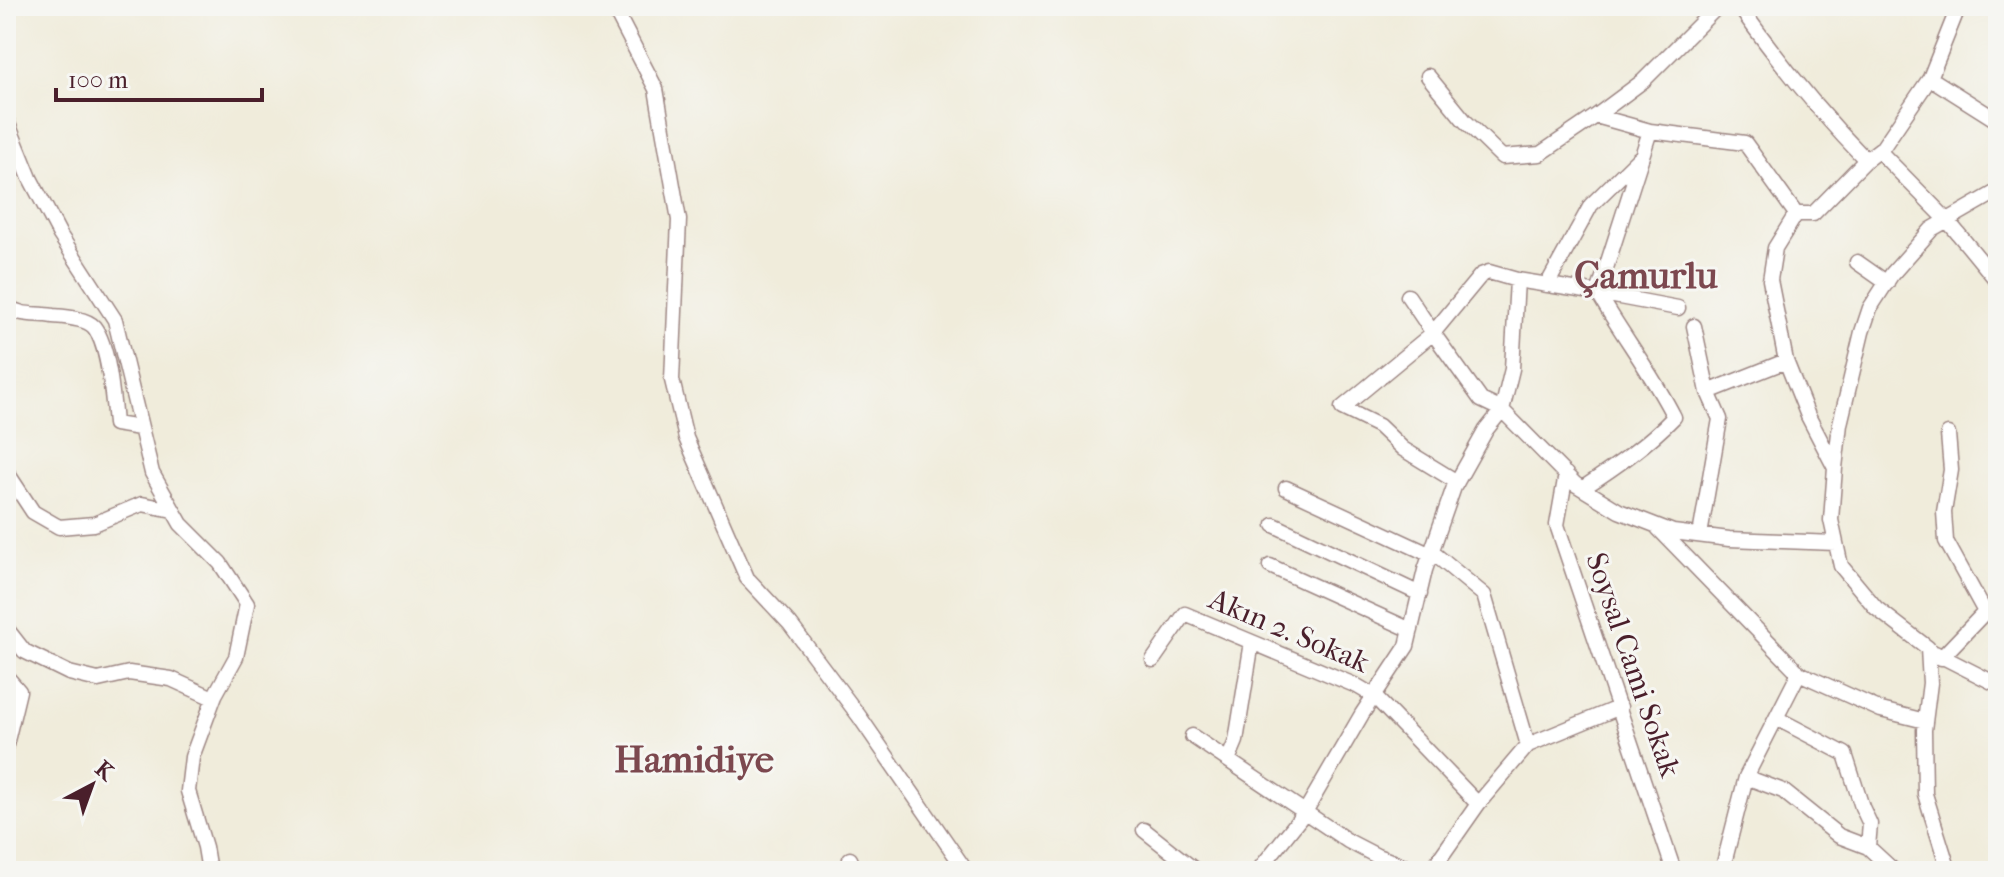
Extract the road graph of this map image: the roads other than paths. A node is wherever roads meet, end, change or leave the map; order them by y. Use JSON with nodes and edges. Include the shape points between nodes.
{"nodes":[{"id":1,"x":613,"y":6,"type":"edge"},
{"id":2,"x":1718,"y":6,"type":"edge"},
{"id":3,"x":1739,"y":6,"type":"edge"},
{"id":4,"x":1954,"y":8,"type":"edge"},
{"id":5,"x":1428,"y":76,"type":"dead end"},
{"id":6,"x":1930,"y":78,"type":"junction"},
{"id":7,"x":1596,"y":116,"type":"junction"},
{"id":8,"x":6,"y":121,"type":"edge"},
{"id":9,"x":1998,"y":121,"type":"edge"},
{"id":10,"x":1650,"y":131,"type":"junction"},
{"id":11,"x":1642,"y":155,"type":"junction"},
{"id":12,"x":1872,"y":156,"type":"junction"},
{"id":13,"x":1998,"y":191,"type":"edge"},
{"id":14,"x":1796,"y":214,"type":"junction"},
{"id":15,"x":1947,"y":220,"type":"junction"},
{"id":16,"x":1857,"y":262,"type":"dead end"},
{"id":17,"x":1517,"y":280,"type":"junction"},
{"id":18,"x":1998,"y":282,"type":"edge"},
{"id":19,"x":1887,"y":283,"type":"junction"},
{"id":20,"x":1547,"y":285,"type":"junction"},
{"id":21,"x":1598,"y":293,"type":"junction"},
{"id":22,"x":1408,"y":296,"type":"dead end"},
{"id":23,"x":6,"y":306,"type":"edge"},
{"id":24,"x":1678,"y":308,"type":"dead end"},
{"id":25,"x":1694,"y":326,"type":"dead end"},
{"id":26,"x":1433,"y":333,"type":"junction"},
{"id":27,"x":1786,"y":361,"type":"junction"},
{"id":28,"x":1708,"y":392,"type":"junction"},
{"id":29,"x":1502,"y":410,"type":"junction"},
{"id":30,"x":140,"y":428,"type":"junction"},
{"id":31,"x":1948,"y":434,"type":"dead end"},
{"id":32,"x":1835,"y":468,"type":"junction"},
{"id":33,"x":6,"y":471,"type":"edge"},
{"id":34,"x":1566,"y":474,"type":"junction"},
{"id":35,"x":1457,"y":482,"type":"junction"},
{"id":36,"x":1286,"y":488,"type":"dead end"},
{"id":37,"x":1583,"y":488,"type":"junction"},
{"id":38,"x":173,"y":510,"type":"junction"},
{"id":39,"x":1274,"y":525,"type":"dead end"},
{"id":40,"x":1656,"y":525,"type":"junction"},
{"id":41,"x":1700,"y":535,"type":"junction"},
{"id":42,"x":1836,"y":543,"type":"junction"},
{"id":43,"x":1431,"y":553,"type":"junction"},
{"id":44,"x":1270,"y":566,"type":"dead end"},
{"id":45,"x":1420,"y":594,"type":"junction"},
{"id":46,"x":6,"y":628,"type":"edge"},
{"id":47,"x":1411,"y":630,"type":"junction"},
{"id":48,"x":1252,"y":642,"type":"junction"},
{"id":49,"x":1928,"y":648,"type":"junction"},
{"id":50,"x":1941,"y":658,"type":"junction"},
{"id":51,"x":1153,"y":660,"type":"dead end"},
{"id":52,"x":1799,"y":673,"type":"junction"},
{"id":53,"x":6,"y":676,"type":"edge"},
{"id":54,"x":1998,"y":685,"type":"edge"},
{"id":55,"x":1374,"y":696,"type":"junction"},
{"id":56,"x":213,"y":698,"type":"junction"},
{"id":57,"x":1620,"y":707,"type":"junction"},
{"id":58,"x":1776,"y":718,"type":"junction"},
{"id":59,"x":1925,"y":721,"type":"junction"},
{"id":60,"x":1192,"y":736,"type":"dead end"},
{"id":61,"x":6,"y":745,"type":"edge"},
{"id":62,"x":1528,"y":745,"type":"junction"},
{"id":63,"x":1228,"y":760,"type":"junction"},
{"id":64,"x":1746,"y":777,"type":"junction"},
{"id":65,"x":1478,"y":804,"type":"junction"},
{"id":66,"x":1305,"y":812,"type":"junction"},
{"id":67,"x":1144,"y":830,"type":"dead end"},
{"id":68,"x":1868,"y":847,"type":"junction"},
{"id":69,"x":209,"y":871,"type":"edge"},
{"id":70,"x":966,"y":871,"type":"edge"},
{"id":71,"x":1196,"y":871,"type":"edge"},
{"id":72,"x":1258,"y":871,"type":"edge"},
{"id":73,"x":1419,"y":871,"type":"edge"},
{"id":74,"x":1431,"y":871,"type":"edge"},
{"id":75,"x":1674,"y":871,"type":"edge"},
{"id":76,"x":1722,"y":871,"type":"edge"},
{"id":77,"x":1894,"y":871,"type":"edge"},
{"id":78,"x":1949,"y":871,"type":"edge"}],
"edges":[{"from":1,"to":70,"type":"street","via":[[656,89],[679,220],[672,380],[686,438],[747,578],[790,624],[859,716]]},
{"from":2,"to":7,"type":"street","via":[[1643,81]]},
{"from":3,"to":12,"type":"street","via":[[1831,124]]},
{"from":4,"to":6,"type":"street"},
{"from":5,"to":7,"type":"street","via":[[1502,157],[1540,154]]},
{"from":6,"to":9,"type":"street"},
{"from":6,"to":12,"type":"street"},
{"from":7,"to":10,"type":"street"},
{"from":8,"to":30,"type":"street","via":[[60,235],[115,320]]},
{"from":10,"to":11,"type":"street"},
{"from":10,"to":14,"type":"street","via":[[1745,143]]},
{"from":11,"to":20,"type":"street","via":[[1591,205]]},
{"from":11,"to":21,"type":"street"},
{"from":12,"to":14,"type":"street","via":[[1813,214]]},
{"from":12,"to":15,"type":"street"},
{"from":13,"to":15,"type":"street"},
{"from":14,"to":27,"type":"street","via":[[1775,248],[1770,280]]},
{"from":15,"to":18,"type":"street"},
{"from":15,"to":19,"type":"street","via":[[1932,229]]},
{"from":16,"to":19,"type":"street"},
{"from":17,"to":20,"type":"street"},
{"from":17,"to":26,"type":"street","via":[[1489,272],[1481,275]]},
{"from":17,"to":29,"type":"street","via":[[1512,369]]},
{"from":19,"to":32,"type":"street","via":[[1862,332]]},
{"from":20,"to":21,"type":"street"},
{"from":21,"to":24,"type":"street"},
{"from":21,"to":37,"type":"street","via":[[1674,417]]},
{"from":22,"to":26,"type":"street"},
{"from":23,"to":30,"type":"street","via":[[17,313],[93,326],[113,389],[115,424]]},
{"from":25,"to":28,"type":"street"},
{"from":26,"to":29,"type":"street","via":[[1481,400]]},
{"from":26,"to":35,"type":"street","via":[[1342,408],[1379,426],[1403,449]]},
{"from":27,"to":28,"type":"street"},
{"from":27,"to":32,"type":"street"},
{"from":28,"to":41,"type":"street","via":[[1720,419]]},
{"from":29,"to":34,"type":"street"},
{"from":29,"to":35,"type":"street"},
{"from":30,"to":38,"type":"street","via":[[152,473]]},
{"from":31,"to":50,"type":"street","via":[[1946,541],[1985,612]]},
{"from":32,"to":42,"type":"street","via":[[1831,520]]},
{"from":33,"to":38,"type":"street","via":[[33,512],[59,527],[94,524],[142,504]]},
{"from":34,"to":37,"type":"street"},
{"from":34,"to":57,"type":"street","name":"Soysal Cami Sokak","via":[[1557,525]]},
{"from":35,"to":43,"type":"street"},
{"from":36,"to":43,"type":"street"},
{"from":37,"to":40,"type":"street","via":[[1619,511]]},
{"from":38,"to":56,"type":"street","via":[[220,563],[247,604],[236,657]]},
{"from":39,"to":45,"type":"street"},
{"from":40,"to":41,"type":"street"},
{"from":40,"to":52,"type":"street"},
{"from":41,"to":42,"type":"street"},
{"from":42,"to":49,"type":"street","via":[[1841,566],[1876,608]]},
{"from":43,"to":45,"type":"street"},
{"from":43,"to":62,"type":"street","via":[[1484,595]]},
{"from":44,"to":47,"type":"street"},
{"from":45,"to":47,"type":"street"},
{"from":46,"to":56,"type":"street","via":[[24,651],[69,673],[98,680],[129,673],[171,679]]},
{"from":47,"to":55,"type":"street","via":[[1407,646]]},
{"from":48,"to":51,"type":"street","name":"Akın 2. Sokak","via":[[1185,614]]},
{"from":48,"to":55,"type":"street","name":"Akın 2. Sokak"},
{"from":48,"to":63,"type":"street","via":[[1236,741]]},
{"from":49,"to":50,"type":"street"},
{"from":49,"to":59,"type":"street"},
{"from":50,"to":54,"type":"street"},
{"from":52,"to":58,"type":"street"},
{"from":52,"to":59,"type":"street","via":[[1881,710]]},
{"from":53,"to":61,"type":"street","via":[[19,691]]},
{"from":55,"to":65,"type":"street","name":"Akın 2. Sokak"},
{"from":55,"to":66,"type":"street"},
{"from":56,"to":69,"type":"street","via":[[192,757],[188,791]]},
{"from":57,"to":62,"type":"street"},
{"from":57,"to":75,"type":"street","name":"Soysal Cami Sokak"},
{"from":58,"to":64,"type":"street"},
{"from":58,"to":68,"type":"street","via":[[1845,754],[1870,824]]},
{"from":59,"to":78,"type":"street","via":[[1925,794]]},
{"from":60,"to":63,"type":"street"},
{"from":62,"to":65,"type":"street"},
{"from":63,"to":66,"type":"street"},
{"from":64,"to":68,"type":"street","via":[[1783,791],[1839,836]]},
{"from":64,"to":76,"type":"street"},
{"from":65,"to":74,"type":"street"},
{"from":66,"to":72,"type":"street"},
{"from":66,"to":73,"type":"street","via":[[1348,841]]},
{"from":67,"to":71,"type":"street"},
{"from":68,"to":77,"type":"street"}]}
